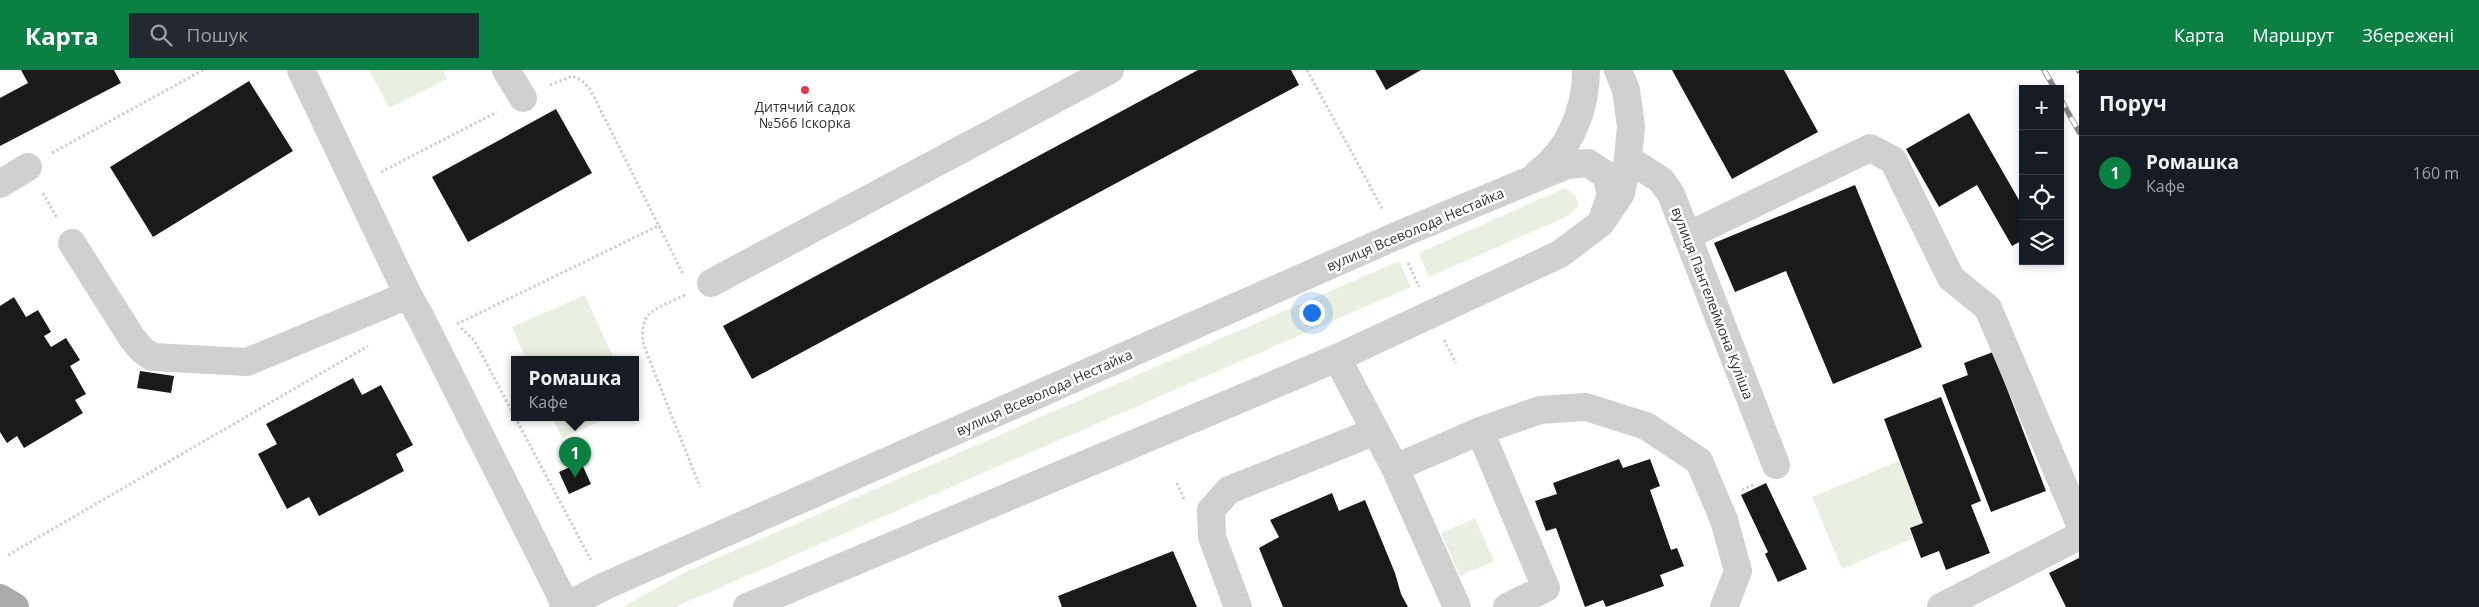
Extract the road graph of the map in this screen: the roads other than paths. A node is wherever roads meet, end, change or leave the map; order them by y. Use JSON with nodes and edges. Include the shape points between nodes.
{"nodes":[{"id":1,"x":301,"y":70,"type":"edge"},
{"id":2,"x":506,"y":70,"type":"edge"},
{"id":3,"x":1110,"y":70,"type":"edge"},
{"id":4,"x":1586,"y":70,"type":"edge"},
{"id":5,"x":1618,"y":70,"type":"edge"},
{"id":6,"x":522,"y":98,"type":"road end"},
{"id":7,"x":1628,"y":159,"type":"junction"},
{"id":8,"x":28,"y":167,"type":"road end"},
{"id":9,"x":1526,"y":181,"type":"junction"},
{"id":10,"x":0,"y":184,"type":"edge"},
{"id":11,"x":1601,"y":223,"type":"junction"},
{"id":12,"x":1687,"y":236,"type":"junction"},
{"id":13,"x":72,"y":244,"type":"road end"},
{"id":14,"x":702,"y":287,"type":"road end"},
{"id":15,"x":408,"y":294,"type":"junction"},
{"id":16,"x":1337,"y":358,"type":"junction"},
{"id":17,"x":1376,"y":431,"type":"junction"},
{"id":18,"x":1480,"y":431,"type":"junction"},
{"id":19,"x":1776,"y":465,"type":"dead end"},
{"id":20,"x":1395,"y":468,"type":"junction"},
{"id":21,"x":2079,"y":522,"type":"edge"},
{"id":22,"x":2079,"y":536,"type":"edge"},
{"id":23,"x":0,"y":598,"type":"edge"},
{"id":24,"x":15,"y":607,"type":"edge"},
{"id":25,"x":565,"y":607,"type":"edge"},
{"id":26,"x":747,"y":607,"type":"edge"},
{"id":27,"x":1238,"y":607,"type":"edge"},
{"id":28,"x":1457,"y":607,"type":"edge"},
{"id":29,"x":1507,"y":607,"type":"edge"},
{"id":30,"x":1724,"y":607,"type":"edge"},
{"id":31,"x":1941,"y":607,"type":"edge"}],
"edges":[{"from":1,"to":15,"type":"street"},
{"from":2,"to":6,"type":"street"},
{"from":3,"to":14,"type":"street"},
{"from":4,"to":9,"type":"street","via":[[1582,107],[1569,139],[1550,164]]},
{"from":5,"to":7,"type":"street","via":[[1626,90],[1631,126]]},
{"from":7,"to":11,"type":"street","via":[[1621,193]]},
{"from":7,"to":12,"type":"street","name":"вулиця Пантелеймона Куліша","via":[[1661,180],[1671,194]]},
{"from":8,"to":10,"type":"street"},
{"from":9,"to":11,"type":"street","via":[[1567,164],[1588,163],[1606,175],[1611,194]]},
{"from":9,"to":25,"type":"street","name":"вулиця Всеволода Нестайка","via":[[623,578]]},
{"from":11,"to":16,"type":"street","via":[[1560,254]]},
{"from":12,"to":19,"type":"street","name":"вулиця Пантелеймона Куліша"},
{"from":12,"to":21,"type":"street","via":[[1870,148],[1893,160],[1951,278],[1988,308]]},
{"from":13,"to":15,"type":"street","via":[[132,338],[152,357],[247,362]]},
{"from":15,"to":25,"type":"street"},
{"from":16,"to":17,"type":"street"},
{"from":16,"to":26,"type":"street"},
{"from":17,"to":20,"type":"street"},
{"from":17,"to":27,"type":"street","via":[[1229,490],[1211,510],[1212,537]]},
{"from":18,"to":20,"type":"street"},
{"from":18,"to":29,"type":"street","via":[[1546,588]]},
{"from":18,"to":30,"type":"street","via":[[1540,410],[1586,407],[1646,426],[1699,461],[1724,520],[1738,571]]},
{"from":20,"to":28,"type":"street"},
{"from":22,"to":31,"type":"street"},
{"from":23,"to":24,"type":"main road"}]}
